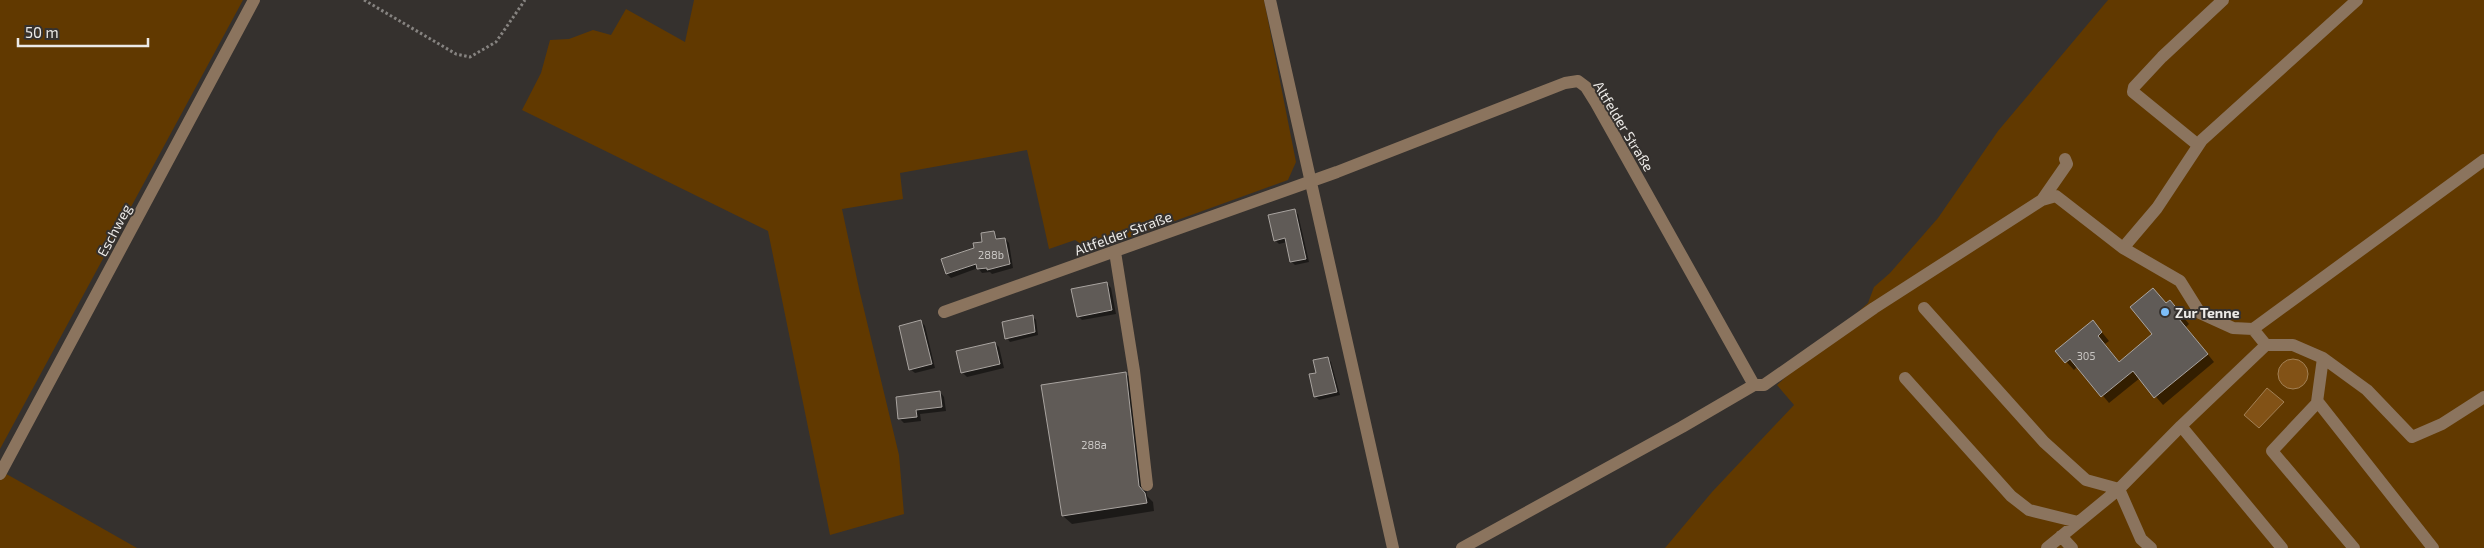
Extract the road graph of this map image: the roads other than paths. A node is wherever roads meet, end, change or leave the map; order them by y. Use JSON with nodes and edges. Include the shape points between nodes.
{"nodes":[{"id":1,"x":254,"y":0,"type":"edge"},
{"id":2,"x":1270,"y":0,"type":"edge"},
{"id":3,"x":2223,"y":0,"type":"edge"},
{"id":4,"x":2357,"y":0,"type":"edge"},
{"id":5,"x":2198,"y":145,"type":"junction"},
{"id":6,"x":2065,"y":159,"type":"dead end"},
{"id":7,"x":2484,"y":160,"type":"edge"},
{"id":8,"x":1311,"y":180,"type":"junction"},
{"id":9,"x":2042,"y":200,"type":"junction"},
{"id":10,"x":2123,"y":248,"type":"junction"},
{"id":11,"x":1115,"y":252,"type":"junction"},
{"id":12,"x":1924,"y":308,"type":"dead end"},
{"id":13,"x":944,"y":312,"type":"dead end"},
{"id":14,"x":2253,"y":329,"type":"junction"},
{"id":15,"x":2266,"y":345,"type":"junction"},
{"id":16,"x":2324,"y":358,"type":"junction"},
{"id":17,"x":1905,"y":378,"type":"dead end"},
{"id":18,"x":1754,"y":384,"type":"junction"},
{"id":19,"x":2484,"y":397,"type":"edge"},
{"id":20,"x":2318,"y":402,"type":"junction"},
{"id":21,"x":2181,"y":426,"type":"junction"},
{"id":22,"x":0,"y":474,"type":"edge"},
{"id":23,"x":1148,"y":485,"type":"dead end"},
{"id":24,"x":2119,"y":489,"type":"junction"},
{"id":25,"x":2078,"y":522,"type":"junction"},
{"id":26,"x":2061,"y":536,"type":"junction"},
{"id":27,"x":1393,"y":548,"type":"edge"},
{"id":28,"x":1462,"y":548,"type":"edge"},
{"id":29,"x":2047,"y":548,"type":"edge"},
{"id":30,"x":2072,"y":548,"type":"edge"},
{"id":31,"x":2151,"y":548,"type":"edge"},
{"id":32,"x":2282,"y":548,"type":"edge"},
{"id":33,"x":2354,"y":548,"type":"edge"},
{"id":34,"x":2433,"y":548,"type":"edge"}],
"edges":[{"from":1,"to":22,"type":"street","name":"Eschweg"},
{"from":2,"to":8,"type":"street"},
{"from":3,"to":5,"type":"street","via":[[2162,57],[2133,92]]},
{"from":4,"to":5,"type":"street"},
{"from":5,"to":10,"type":"street","via":[[2157,208]]},
{"from":6,"to":9,"type":"street","via":[[2068,164]]},
{"from":7,"to":14,"type":"street"},
{"from":8,"to":11,"type":"street","name":"Altfelder Straße"},
{"from":8,"to":18,"type":"street","name":"Altfelder Straße","via":[[1565,83],[1578,81],[1596,103]]},
{"from":8,"to":27,"type":"street"},
{"from":9,"to":10,"type":"street","via":[[2056,196]]},
{"from":9,"to":18,"type":"street","via":[[1874,308],[1764,385]]},
{"from":10,"to":14,"type":"street","via":[[2180,281],[2200,313],[2233,328]]},
{"from":11,"to":13,"type":"street","name":"Altfelder Straße"},
{"from":11,"to":23,"type":"street"},
{"from":12,"to":24,"type":"street","via":[[2044,442],[2086,480]]},
{"from":14,"to":15,"type":"street"},
{"from":15,"to":16,"type":"street","via":[[2293,345]]},
{"from":15,"to":21,"type":"street"},
{"from":16,"to":19,"type":"street","via":[[2367,390],[2412,437],[2442,424]]},
{"from":16,"to":20,"type":"street"},
{"from":17,"to":25,"type":"street","via":[[2011,496],[2029,510]]},
{"from":18,"to":28,"type":"street"},
{"from":20,"to":33,"type":"street","via":[[2272,451]]},
{"from":20,"to":34,"type":"street"},
{"from":21,"to":24,"type":"street"},
{"from":21,"to":32,"type":"street"},
{"from":24,"to":25,"type":"street"},
{"from":24,"to":31,"type":"street","via":[[2141,539]]},
{"from":25,"to":26,"type":"street"},
{"from":26,"to":29,"type":"street"},
{"from":26,"to":30,"type":"street"}]}
